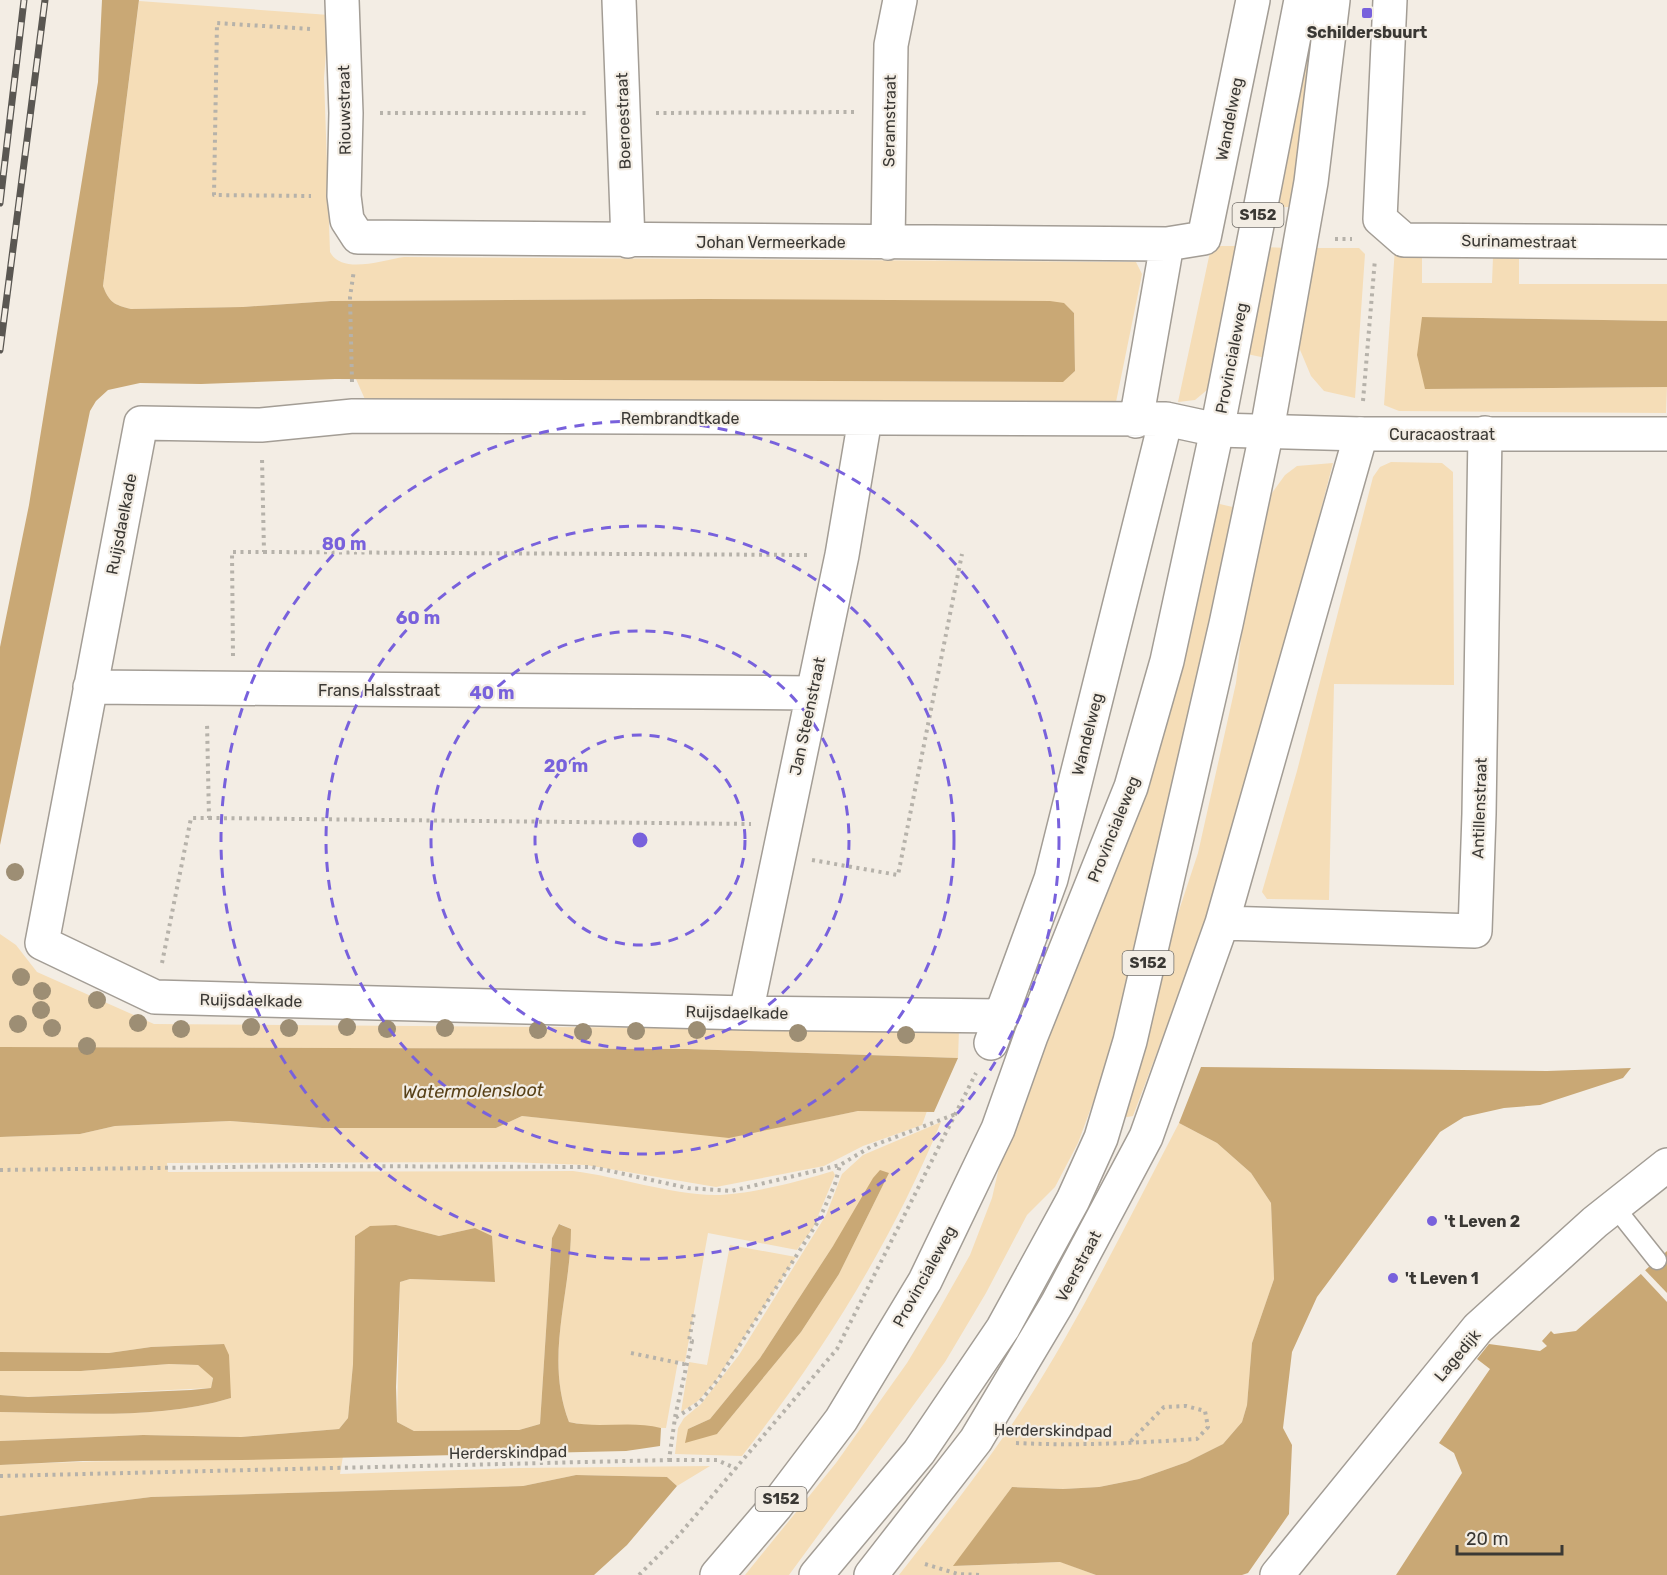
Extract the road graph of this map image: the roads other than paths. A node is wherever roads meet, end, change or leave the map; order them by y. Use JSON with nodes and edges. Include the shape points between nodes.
{"nodes":[{"id":1,"x":619,"y":0,"type":"edge"},
{"id":2,"x":900,"y":0,"type":"edge"},
{"id":3,"x":1253,"y":0,"type":"edge"},
{"id":4,"x":1301,"y":0,"type":"edge"},
{"id":5,"x":1334,"y":0,"type":"edge"},
{"id":6,"x":1390,"y":0,"type":"edge"},
{"id":7,"x":342,"y":16,"type":"edge"},
{"id":8,"x":346,"y":208,"type":"joint"},
{"id":9,"x":1204,"y":238,"type":"joint"},
{"id":10,"x":628,"y":241,"type":"junction"},
{"id":11,"x":1667,"y":242,"type":"edge"},
{"id":12,"x":888,"y":243,"type":"junction"},
{"id":13,"x":1167,"y":244,"type":"junction"},
{"id":14,"x":865,"y":419,"type":"junction"},
{"id":15,"x":1151,"y":420,"type":"junction"},
{"id":16,"x":141,"y":423,"type":"joint"},
{"id":17,"x":1217,"y":430,"type":"junction"},
{"id":18,"x":1267,"y":430,"type":"junction"},
{"id":19,"x":1485,"y":433,"type":"junction"},
{"id":20,"x":1361,"y":434,"type":"junction"},
{"id":21,"x":1667,"y":434,"type":"edge"},
{"id":22,"x":90,"y":687,"type":"junction"},
{"id":23,"x":812,"y":693,"type":"junction"},
{"id":24,"x":1222,"y":924,"type":"junction"},
{"id":25,"x":746,"y":1013,"type":"junction"},
{"id":26,"x":996,"y":1030,"type":"joint"},
{"id":27,"x":1667,"y":1165,"type":"edge"},
{"id":28,"x":1614,"y":1206,"type":"junction"},
{"id":29,"x":1657,"y":1260,"type":"dead end"},
{"id":30,"x":880,"y":1564,"type":"edge"},
{"id":31,"x":717,"y":1575,"type":"edge"},
{"id":32,"x":816,"y":1575,"type":"edge"},
{"id":33,"x":1277,"y":1575,"type":"edge"}],
"edges":[{"from":1,"to":10,"type":"street","name":"Boeroestraat"},
{"from":2,"to":12,"type":"street","name":"Seramstraat","via":[[891,45]]},
{"from":3,"to":9,"type":"street","name":"Wandelweg"},
{"from":4,"to":17,"type":"street","name":"Provincialeweg","number":"S152"},
{"from":5,"to":18,"type":"street","number":"S152","via":[[1311,182]]},
{"from":6,"to":11,"type":"street","name":"Surinamestraat","via":[[1380,219],[1404,240]]},
{"from":7,"to":8,"type":"street","name":"Riouwstraat"},
{"from":8,"to":10,"type":"street","name":"Johan Vermeerkade","via":[[358,237]]},
{"from":9,"to":13,"type":"street","name":"Johan Vermeerkade"},
{"from":10,"to":12,"type":"street","name":"Johan Vermeerkade"},
{"from":12,"to":13,"type":"street","name":"Johan Vermeerkade"},
{"from":13,"to":15,"type":"street","name":"Wandelweg"},
{"from":14,"to":15,"type":"street","name":"Rembrandtkade"},
{"from":14,"to":16,"type":"street","name":"Rembrandtkade","via":[[353,416],[261,424]]},
{"from":14,"to":23,"type":"street","name":"Jan Steenstraat","via":[[842,555]]},
{"from":15,"to":17,"type":"street","name":"Rembrandtkade"},
{"from":15,"to":26,"type":"street","name":"Wandelweg","via":[[1051,879]]},
{"from":16,"to":22,"type":"street","name":"Ruijsdaelkade"},
{"from":17,"to":18,"type":"street","name":"Curacaostraat"},
{"from":17,"to":31,"type":"street","name":"Provincialeweg","number":"S152","via":[[1167,661],[1131,787],[998,1129],[925,1281],[841,1420]]},
{"from":18,"to":20,"type":"street","name":"Curacaostraat"},
{"from":18,"to":32,"type":"street","number":"S152","via":[[1132,1030],[1101,1138],[1073,1200],[1003,1328],[919,1452]]},
{"from":19,"to":20,"type":"street","name":"Curacaostraat"},
{"from":19,"to":21,"type":"street","name":"Curacaostraat"},
{"from":19,"to":24,"type":"street","name":"Antillenstraat","via":[[1474,931]]},
{"from":20,"to":24,"type":"street"},
{"from":22,"to":23,"type":"street","name":"Frans Halsstraat"},
{"from":22,"to":25,"type":"street","name":"Ruijsdaelkade","via":[[42,943],[155,998]]},
{"from":23,"to":25,"type":"street","name":"Jan Steenstraat"},
{"from":24,"to":30,"type":"street","name":"Veerstraat","via":[[1146,1137],[1058,1304],[976,1440]]},
{"from":25,"to":26,"type":"street","name":"Ruijsdaelkade"},
{"from":27,"to":28,"type":"street","name":"Lagedijk"},
{"from":28,"to":29,"type":"lane"},
{"from":28,"to":33,"type":"street","name":"Lagedijk","via":[[1471,1336]]}]}
